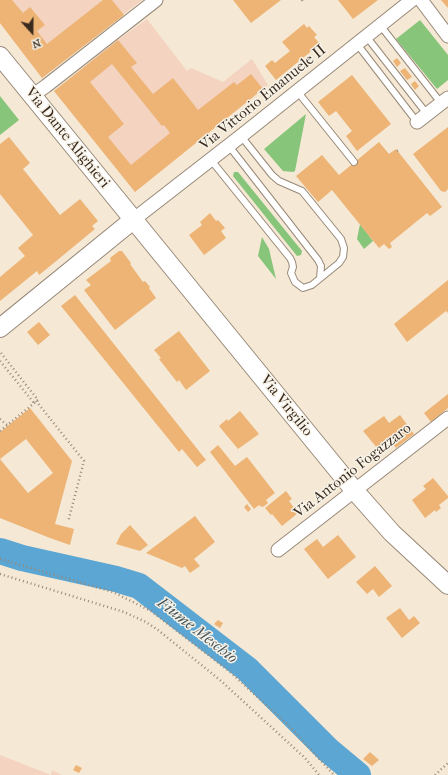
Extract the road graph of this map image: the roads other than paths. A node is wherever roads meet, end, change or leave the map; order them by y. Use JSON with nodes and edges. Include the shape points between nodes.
{"nodes":[{"id":1,"x":156,"y":0,"type":"edge"},
{"id":2,"x":412,"y":0,"type":"edge"},
{"id":3,"x":421,"y":0,"type":"edge"},
{"id":4,"x":380,"y":25,"type":"junction"},
{"id":5,"x":448,"y":36,"type":"edge"},
{"id":6,"x":361,"y":40,"type":"junction"},
{"id":7,"x":0,"y":56,"type":"edge"},
{"id":8,"x":298,"y":91,"type":"junction"},
{"id":9,"x":32,"y":96,"type":"junction"},
{"id":10,"x":444,"y":100,"type":"edge"},
{"id":11,"x":422,"y":118,"type":"junction"},
{"id":12,"x":241,"y":136,"type":"junction"},
{"id":13,"x":228,"y":146,"type":"junction"},
{"id":14,"x":211,"y":160,"type":"junction"},
{"id":15,"x":354,"y":162,"type":"dead end"},
{"id":16,"x":133,"y":220,"type":"junction"},
{"id":17,"x":320,"y":278,"type":"junction"},
{"id":18,"x":0,"y":328,"type":"edge"},
{"id":19,"x":448,"y":418,"type":"edge"},
{"id":20,"x":354,"y":490,"type":"junction"},
{"id":21,"x":278,"y":550,"type":"dead end"},
{"id":22,"x":448,"y":584,"type":"edge"}],
"edges":[{"from":1,"to":9,"type":"street"},
{"from":2,"to":4,"type":"street","name":"Via Vittorio Emanuele II"},
{"from":3,"to":5,"type":"street"},
{"from":4,"to":6,"type":"street","name":"Via Vittorio Emanuele II"},
{"from":4,"to":10,"type":"lane"},
{"from":6,"to":8,"type":"street","name":"Via Vittorio Emanuele II"},
{"from":6,"to":11,"type":"lane"},
{"from":6,"to":11,"type":"lane"},
{"from":7,"to":9,"type":"main road","name":"Via Dante Alighieri"},
{"from":8,"to":12,"type":"street","name":"Via Vittorio Emanuele II"},
{"from":8,"to":15,"type":"lane"},
{"from":9,"to":16,"type":"main road","name":"Via Dante Alighieri"},
{"from":10,"to":11,"type":"street"},
{"from":12,"to":13,"type":"street","name":"Via Vittorio Emanuele II"},
{"from":12,"to":17,"type":"lane","via":[[272,175],[302,191],[341,240],[344,257]]},
{"from":13,"to":14,"type":"street","name":"Via Vittorio Emanuele II"},
{"from":13,"to":17,"type":"lane","via":[[318,260],[322,266]]},
{"from":14,"to":16,"type":"street","name":"Via Vittorio Emanuele II"},
{"from":14,"to":17,"type":"lane","via":[[290,258],[293,267],[291,273],[295,282],[303,288]]},
{"from":16,"to":18,"type":"main road"},
{"from":16,"to":20,"type":"main road","name":"Via Virgilio"},
{"from":19,"to":20,"type":"street","name":"Via Antonio Fogazzaro"},
{"from":20,"to":21,"type":"street","name":"Via Antonio Fogazzaro"},
{"from":20,"to":22,"type":"main road","name":"Via Virgilio","via":[[392,533]]}]}
